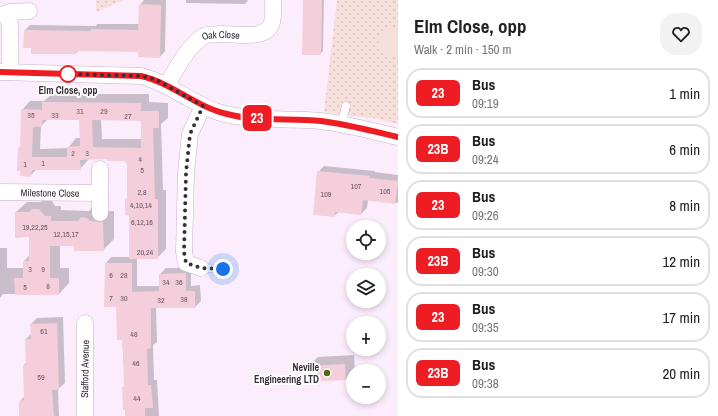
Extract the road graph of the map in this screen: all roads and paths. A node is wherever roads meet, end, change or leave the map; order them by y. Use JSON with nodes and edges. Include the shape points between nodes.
{"nodes":[{"id":1,"x":273,"y":0,"type":"edge"},
{"id":2,"x":29,"y":11,"type":"dead end"},
{"id":3,"x":2,"y":13,"type":"edge"},
{"id":4,"x":5,"y":72,"type":"edge"},
{"id":5,"x":167,"y":85,"type":"junction"},
{"id":6,"x":203,"y":106,"type":"junction"},
{"id":7,"x":346,"y":106,"type":"dead end"},
{"id":8,"x":341,"y":124,"type":"junction"},
{"id":9,"x":398,"y":137,"type":"edge"},
{"id":10,"x":100,"y":169,"type":"dead end"},
{"id":11,"x":0,"y":192,"type":"edge"},
{"id":12,"x":100,"y":192,"type":"junction"},
{"id":13,"x":100,"y":213,"type":"dead end"},
{"id":14,"x":201,"y":268,"type":"joint"},
{"id":15,"x":223,"y":269,"type":"dead end"},
{"id":16,"x":85,"y":323,"type":"dead end"},
{"id":17,"x":85,"y":416,"type":"edge"}],
"edges":[{"from":1,"to":5,"type":"street","name":"Oak Close","via":[[272,22],[268,30],[258,35],[204,35],[190,48]]},
{"from":2,"to":3,"type":"street"},
{"from":3,"to":4,"type":"street","via":[[8,18],[10,25]]},
{"from":4,"to":5,"type":"street","via":[[141,76]]},
{"from":5,"to":6,"type":"street"},
{"from":6,"to":8,"type":"street","via":[[240,117]]},
{"from":6,"to":14,"type":"street","via":[[190,134],[186,173],[184,252],[186,263]]},
{"from":7,"to":8,"type":"lane"},
{"from":8,"to":9,"type":"street"},
{"from":10,"to":12,"type":"street"},
{"from":11,"to":12,"type":"street","name":"Milestone Close"},
{"from":12,"to":13,"type":"street"},
{"from":14,"to":15,"type":"lane"},
{"from":16,"to":17,"type":"street","name":"Stafford Avenue"}]}
